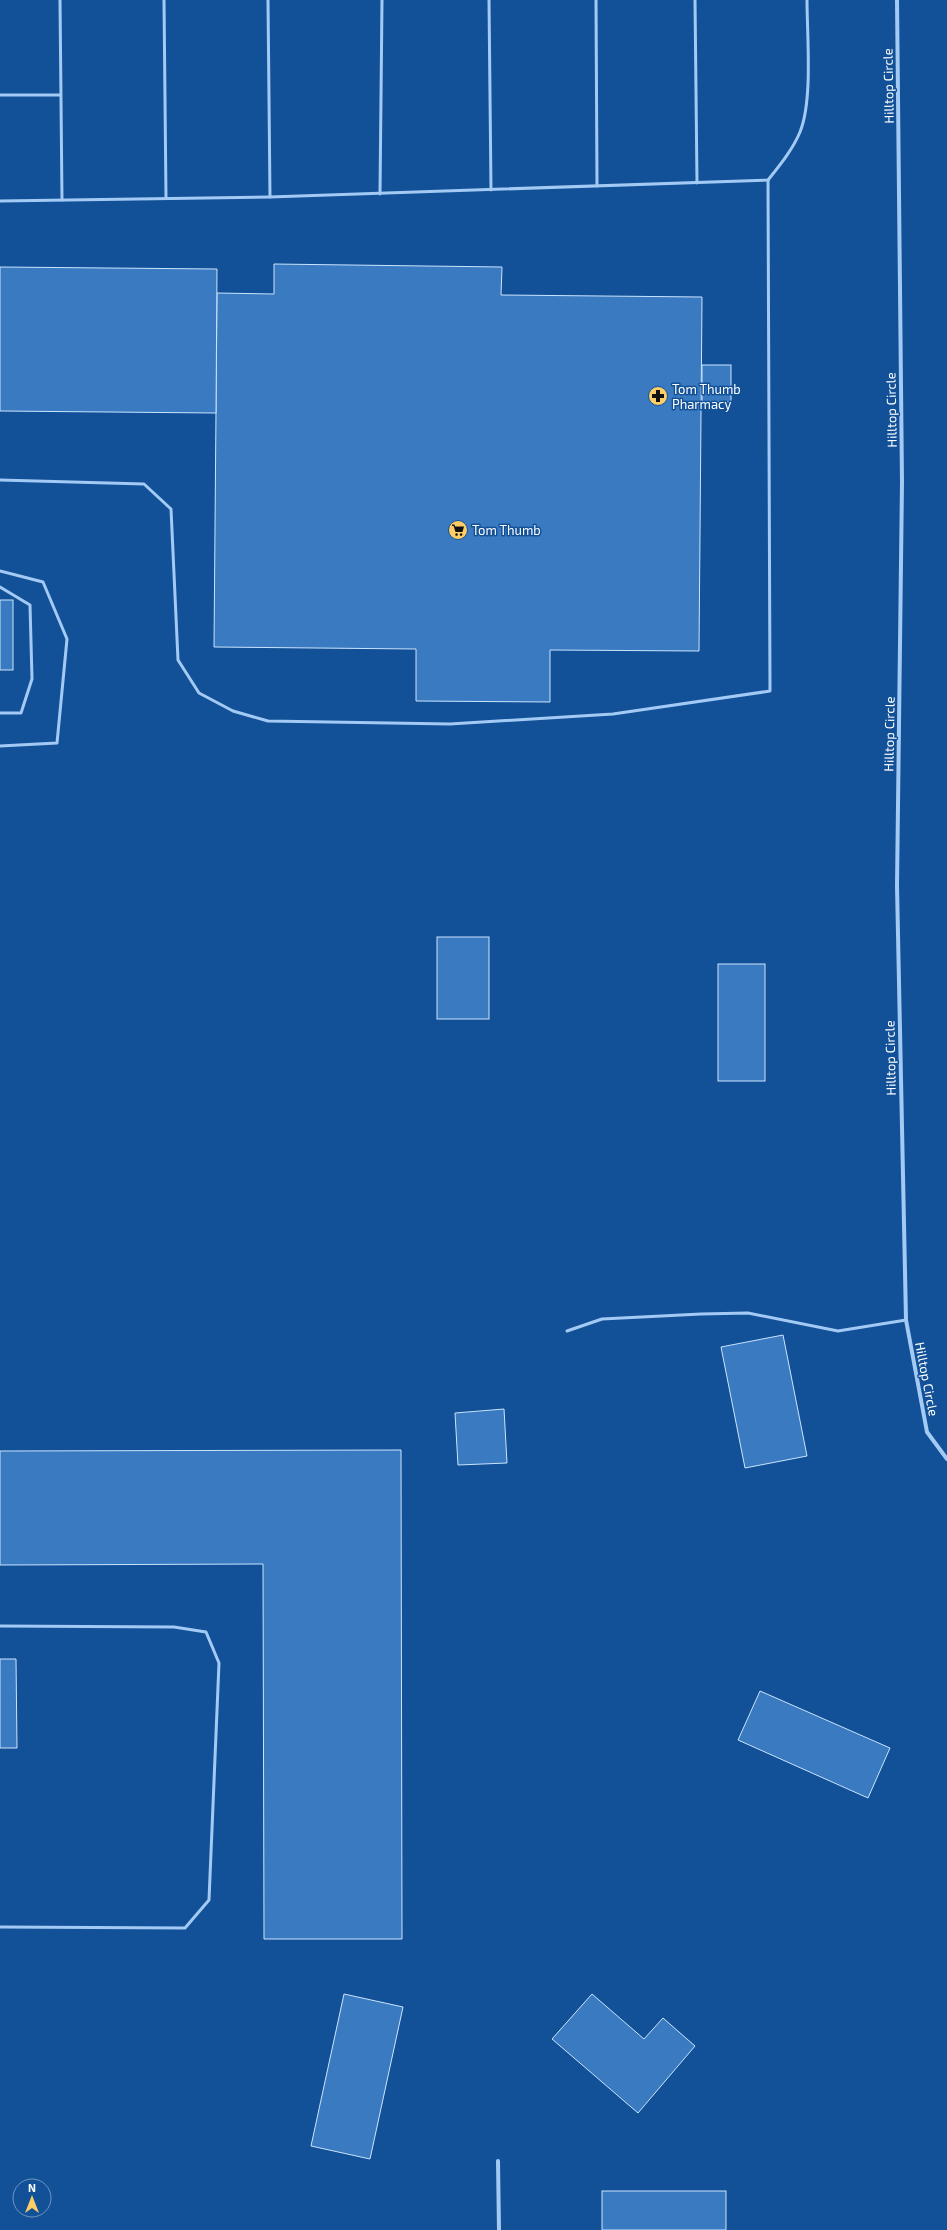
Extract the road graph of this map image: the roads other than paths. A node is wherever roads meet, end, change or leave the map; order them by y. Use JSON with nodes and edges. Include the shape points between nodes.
{"nodes":[{"id":1,"x":60,"y":0,"type":"edge"},
{"id":2,"x":164,"y":0,"type":"edge"},
{"id":3,"x":268,"y":0,"type":"edge"},
{"id":4,"x":382,"y":0,"type":"edge"},
{"id":5,"x":489,"y":0,"type":"edge"},
{"id":6,"x":596,"y":0,"type":"edge"},
{"id":7,"x":695,"y":0,"type":"edge"},
{"id":8,"x":807,"y":0,"type":"edge"},
{"id":9,"x":897,"y":0,"type":"edge"},
{"id":10,"x":0,"y":95,"type":"edge"},
{"id":11,"x":60,"y":95,"type":"junction"},
{"id":12,"x":768,"y":180,"type":"junction"},
{"id":13,"x":697,"y":183,"type":"junction"},
{"id":14,"x":598,"y":186,"type":"junction"},
{"id":15,"x":490,"y":190,"type":"junction"},
{"id":16,"x":380,"y":194,"type":"junction"},
{"id":17,"x":166,"y":198,"type":"junction"},
{"id":18,"x":270,"y":198,"type":"junction"},
{"id":19,"x":62,"y":200,"type":"junction"},
{"id":20,"x":0,"y":201,"type":"edge"},
{"id":21,"x":0,"y":480,"type":"edge"},
{"id":22,"x":0,"y":570,"type":"edge"},
{"id":23,"x":0,"y":587,"type":"edge"},
{"id":24,"x":0,"y":713,"type":"edge"},
{"id":25,"x":0,"y":746,"type":"edge"},
{"id":26,"x":906,"y":1320,"type":"junction"},
{"id":27,"x":567,"y":1331,"type":"dead end"},
{"id":28,"x":947,"y":1459,"type":"edge"},
{"id":29,"x":0,"y":1626,"type":"edge"},
{"id":30,"x":0,"y":1927,"type":"edge"},
{"id":31,"x":498,"y":2160,"type":"dead end"},
{"id":32,"x":499,"y":2230,"type":"edge"}],
"edges":[{"from":1,"to":11,"type":"lane"},
{"from":2,"to":17,"type":"lane"},
{"from":3,"to":18,"type":"lane"},
{"from":4,"to":16,"type":"lane"},
{"from":5,"to":15,"type":"lane"},
{"from":6,"to":14,"type":"lane"},
{"from":7,"to":13,"type":"lane"},
{"from":8,"to":12,"type":"lane","via":[[805,114],[800,132],[783,162]]},
{"from":9,"to":26,"type":"street","name":"Hilltop Circle","via":[[902,482],[897,886]]},
{"from":10,"to":11,"type":"lane"},
{"from":11,"to":19,"type":"lane"},
{"from":12,"to":13,"type":"lane"},
{"from":12,"to":21,"type":"lane","via":[[770,691],[612,714],[450,724],[268,721],[233,711],[199,693],[178,660],[171,509],[162,498],[144,484]]},
{"from":13,"to":14,"type":"lane"},
{"from":14,"to":15,"type":"lane"},
{"from":15,"to":16,"type":"lane"},
{"from":16,"to":18,"type":"lane"},
{"from":17,"to":18,"type":"lane"},
{"from":17,"to":19,"type":"lane"},
{"from":19,"to":20,"type":"lane"},
{"from":22,"to":25,"type":"lane","via":[[43,582],[66,639],[57,743]]},
{"from":23,"to":24,"type":"lane","via":[[30,605],[32,679],[21,713]]},
{"from":26,"to":27,"type":"lane","via":[[838,1331],[748,1313],[701,1314],[602,1319]]},
{"from":26,"to":28,"type":"street","name":"Hilltop Circle","via":[[927,1432]]},
{"from":29,"to":30,"type":"lane","via":[[174,1627],[206,1632],[219,1663],[209,1900],[185,1928]]},
{"from":31,"to":32,"type":"street"}]}
